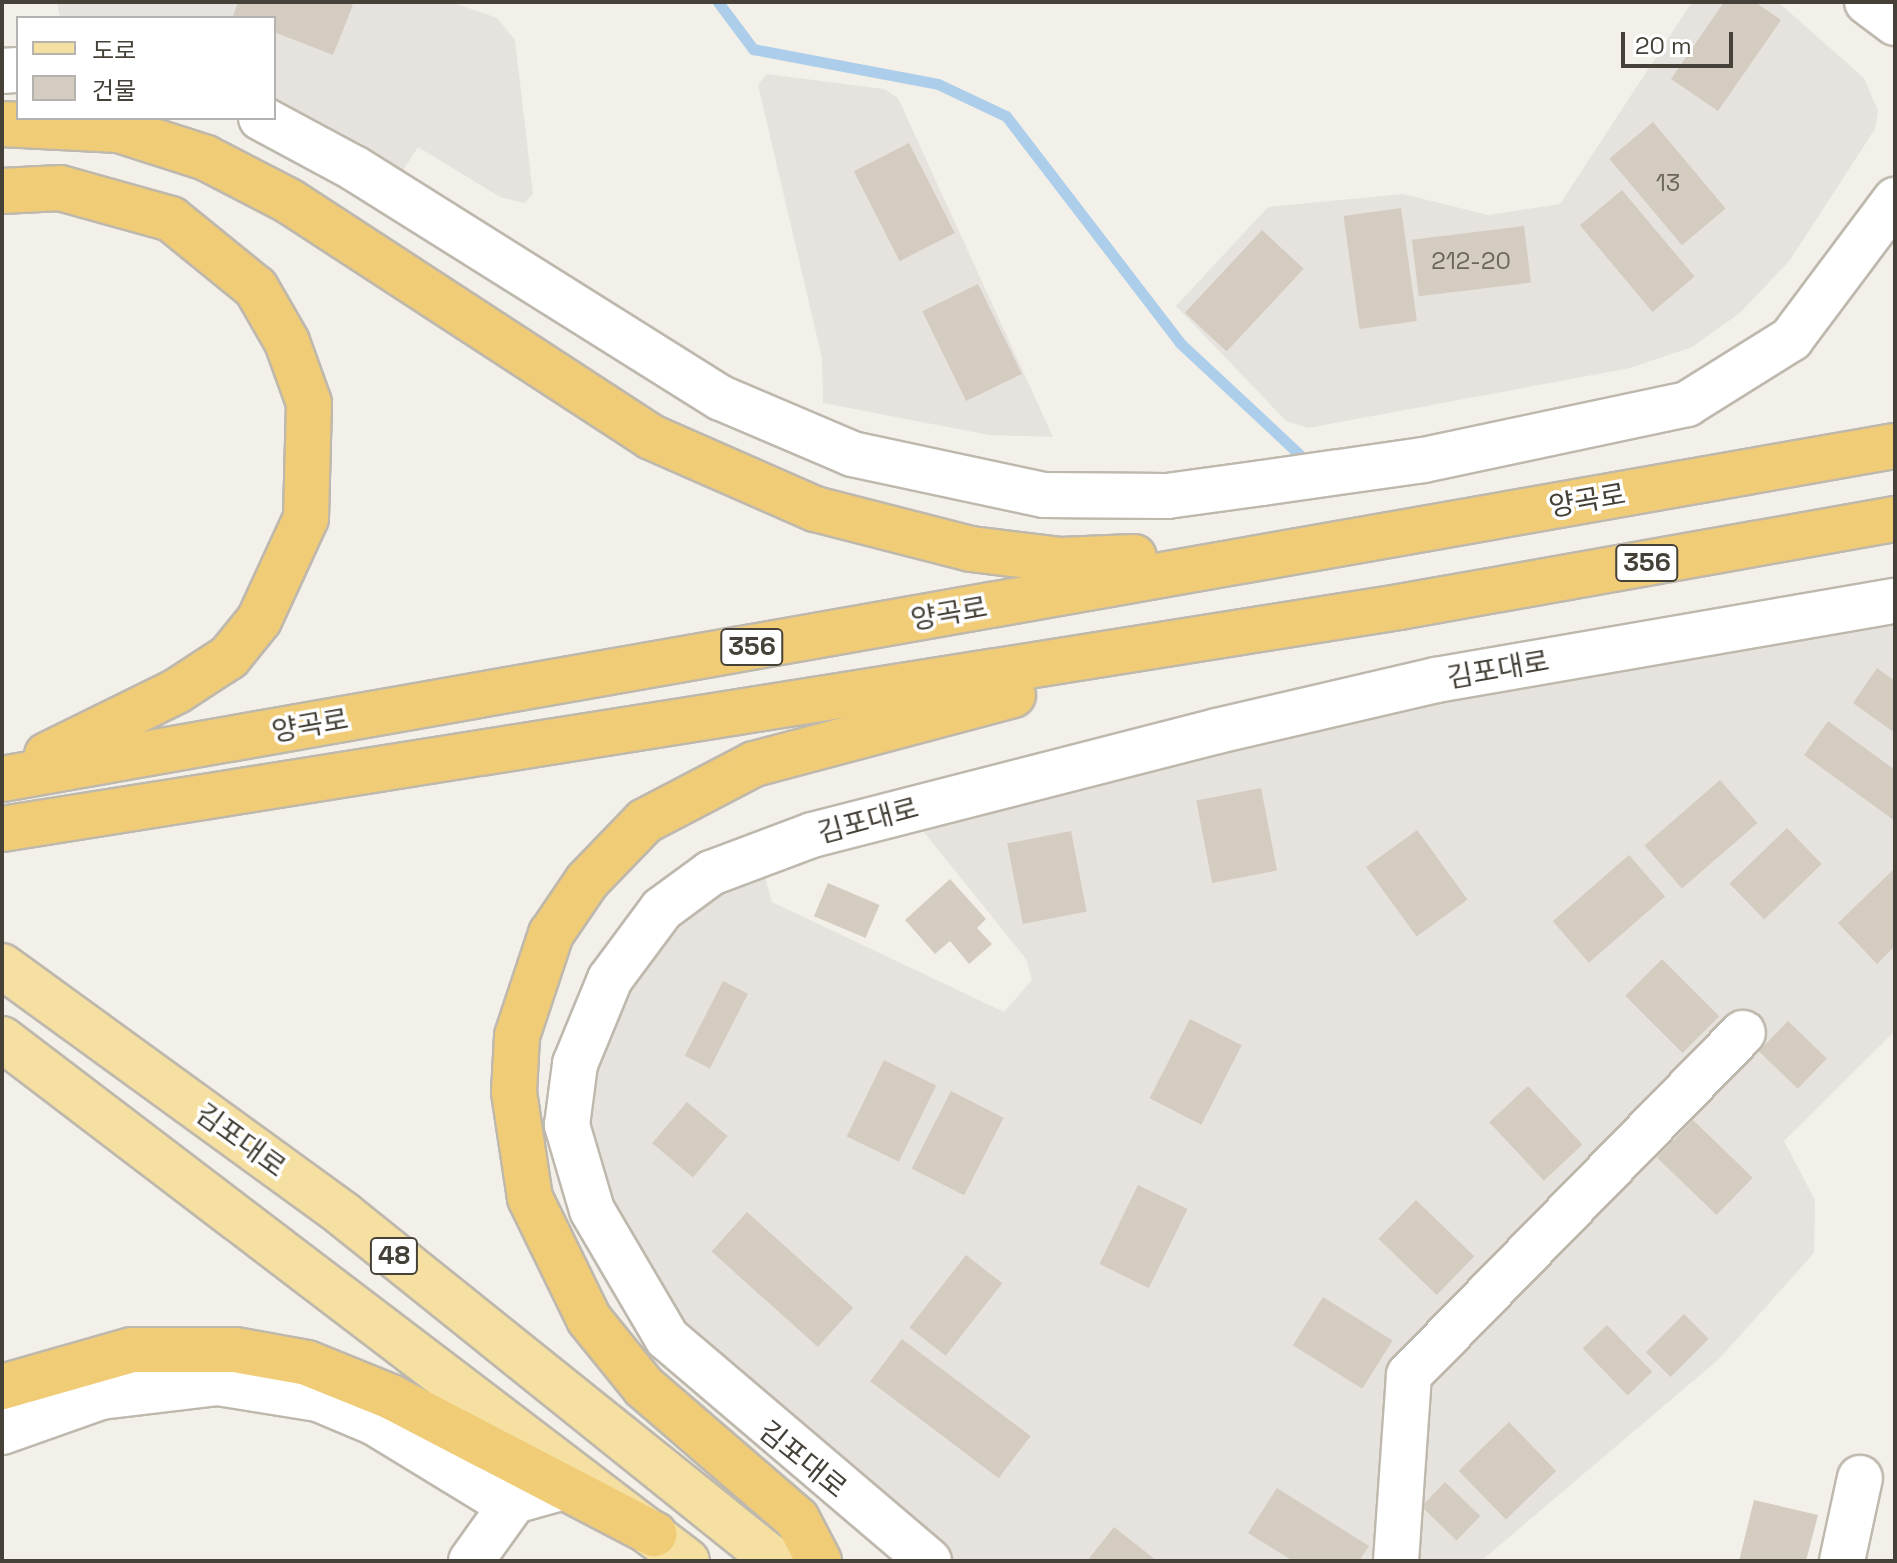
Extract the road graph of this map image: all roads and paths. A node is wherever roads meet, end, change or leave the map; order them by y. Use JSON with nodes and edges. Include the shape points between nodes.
{"nodes":[{"id":1,"x":1867,"y":2,"type":"edge"},
{"id":2,"x":1895,"y":23,"type":"edge"},
{"id":3,"x":265,"y":120,"type":"edge"},
{"id":4,"x":2,"y":124,"type":"edge"},
{"id":5,"x":2,"y":191,"type":"edge"},
{"id":6,"x":1895,"y":200,"type":"edge"},
{"id":7,"x":1895,"y":446,"type":"edge"},
{"id":8,"x":1502,"y":516,"type":"junction"},
{"id":9,"x":1895,"y":519,"type":"edge"},
{"id":10,"x":1895,"y":601,"type":"edge"},
{"id":11,"x":1399,"y":607,"type":"junction"},
{"id":12,"x":2,"y":778,"type":"edge"},
{"id":13,"x":2,"y":829,"type":"edge"},
{"id":14,"x":2,"y":966,"type":"edge"},
{"id":15,"x":1743,"y":1033,"type":"dead end"},
{"id":16,"x":2,"y":1039,"type":"edge"},
{"id":17,"x":2,"y":1387,"type":"edge"},
{"id":18,"x":2,"y":1432,"type":"edge"},
{"id":19,"x":1860,"y":1478,"type":"dead end"},
{"id":20,"x":564,"y":1487,"type":"junction"},
{"id":21,"x":514,"y":1501,"type":"junction"},
{"id":22,"x":654,"y":1534,"type":"junction"},
{"id":23,"x":471,"y":1561,"type":"edge"},
{"id":24,"x":687,"y":1561,"type":"edge"},
{"id":25,"x":775,"y":1561,"type":"edge"},
{"id":26,"x":819,"y":1561,"type":"edge"},
{"id":27,"x":929,"y":1561,"type":"edge"},
{"id":28,"x":1396,"y":1561,"type":"edge"},
{"id":29,"x":1842,"y":1561,"type":"edge"}],
"edges":[{"from":1,"to":2,"type":"street"},
{"from":3,"to":6,"type":"street","via":[[354,168],[734,405],[865,458],[1044,495],[1167,496],[1277,481],[1424,460],[1687,404],[1791,339]]},
{"from":4,"to":8,"type":"highway","via":[[119,130],[206,158],[289,201],[651,437],[801,504],[890,532],[1061,560]]},
{"from":5,"to":12,"type":"highway","via":[[60,188],[117,199],[171,219],[215,250],[256,288],[287,342],[309,403],[312,457],[306,518],[286,576],[229,657],[132,716]]},
{"from":7,"to":8,"type":"highway","name":"양곡로","number":"356"},
{"from":8,"to":12,"type":"highway","name":"양곡로","number":"356"},
{"from":9,"to":11,"type":"highway","name":"양곡로","number":"356"},
{"from":10,"to":27,"type":"street","name":"김포대로","via":[[1450,677],[1217,731],[812,835],[711,873],[662,909],[610,979],[575,1064],[567,1125],[592,1210],[667,1338]]},
{"from":11,"to":13,"type":"highway","name":"양곡로","number":"356"},
{"from":11,"to":26,"type":"highway","via":[[917,717],[754,764],[645,821],[587,881],[551,934],[517,1036],[514,1092],[530,1198],[552,1252],[589,1319],[644,1387],[797,1519]]},
{"from":14,"to":25,"type":"main road","name":"김포대로","number":"48","via":[[343,1214]]},
{"from":15,"to":28,"type":"street","via":[[1409,1375]]},
{"from":16,"to":22,"type":"main road","number":"48"},
{"from":17,"to":20,"type":"highway","via":[[132,1350],[235,1350],[307,1363],[391,1397]]},
{"from":18,"to":21,"type":"street","via":[[48,1412],[164,1386],[271,1390],[375,1423],[479,1489]]},
{"from":19,"to":29,"type":"street"},
{"from":20,"to":21,"type":"street"},
{"from":20,"to":22,"type":"highway"},
{"from":21,"to":23,"type":"street"},
{"from":22,"to":24,"type":"main road","number":"48"}]}
